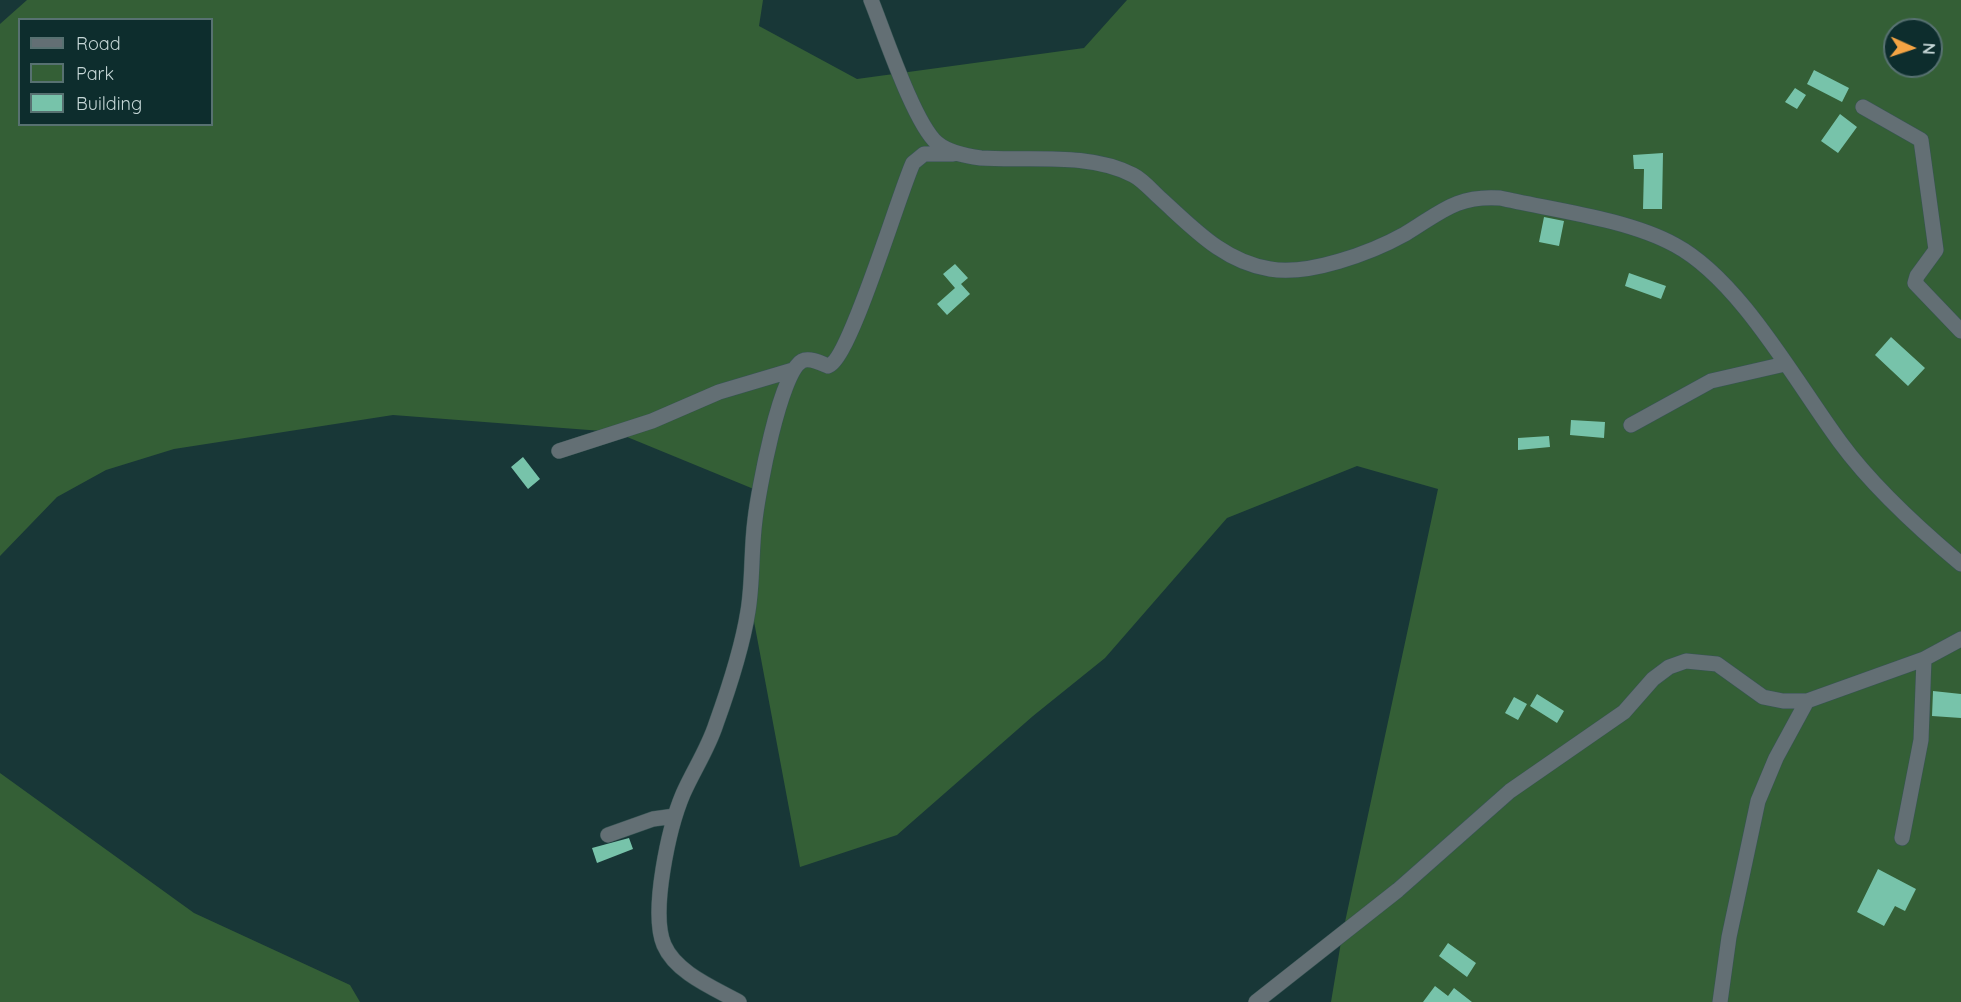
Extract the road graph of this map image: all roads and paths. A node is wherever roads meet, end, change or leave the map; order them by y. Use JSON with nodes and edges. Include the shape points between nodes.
{"nodes":[{"id":1,"x":871,"y":0,"type":"edge"},
{"id":2,"x":1863,"y":107,"type":"dead end"},
{"id":3,"x":960,"y":155,"type":"junction"},
{"id":4,"x":1961,"y":331,"type":"edge"},
{"id":5,"x":1785,"y":364,"type":"junction"},
{"id":6,"x":793,"y":370,"type":"junction"},
{"id":7,"x":1631,"y":425,"type":"dead end"},
{"id":8,"x":559,"y":451,"type":"dead end"},
{"id":9,"x":1961,"y":564,"type":"edge"},
{"id":10,"x":1961,"y":639,"type":"edge"},
{"id":11,"x":1923,"y":659,"type":"junction"},
{"id":12,"x":1807,"y":701,"type":"junction"},
{"id":13,"x":675,"y":816,"type":"junction"},
{"id":14,"x":608,"y":835,"type":"dead end"},
{"id":15,"x":1902,"y":838,"type":"dead end"},
{"id":16,"x":739,"y":1002,"type":"edge"},
{"id":17,"x":1256,"y":1002,"type":"edge"},
{"id":18,"x":1719,"y":1002,"type":"edge"}],
"edges":[{"from":1,"to":3,"type":"street","via":[[925,127],[938,143]]},
{"from":2,"to":4,"type":"street","via":[[1921,140],[1936,250],[1915,283]]},
{"from":3,"to":5,"type":"street","via":[[1110,164],[1136,176],[1212,245],[1240,260],[1270,269],[1304,268],[1352,256],[1404,234],[1448,205],[1483,197],[1628,227],[1674,244],[1704,264],[1731,290]]},
{"from":3,"to":6,"type":"street","via":[[924,154],[913,163],[863,303],[838,360],[828,366],[806,359]]},
{"from":5,"to":7,"type":"street","via":[[1711,381]]},
{"from":5,"to":9,"type":"street","via":[[1841,444],[1933,541]]},
{"from":6,"to":8,"type":"street","via":[[719,392],[652,421]]},
{"from":6,"to":13,"type":"street","via":[[778,404],[755,518],[745,632],[716,726]]},
{"from":10,"to":11,"type":"street"},
{"from":11,"to":12,"type":"street"},
{"from":11,"to":15,"type":"street","via":[[1921,740]]},
{"from":12,"to":17,"type":"street","via":[[1762,697],[1717,664],[1686,661],[1669,667],[1624,712],[1510,790],[1366,916]]},
{"from":12,"to":18,"type":"street","via":[[1758,801]]},
{"from":13,"to":14,"type":"street","via":[[653,819]]},
{"from":13,"to":16,"type":"street","via":[[663,873],[659,926],[664,947],[678,964],[702,982]]}]}
